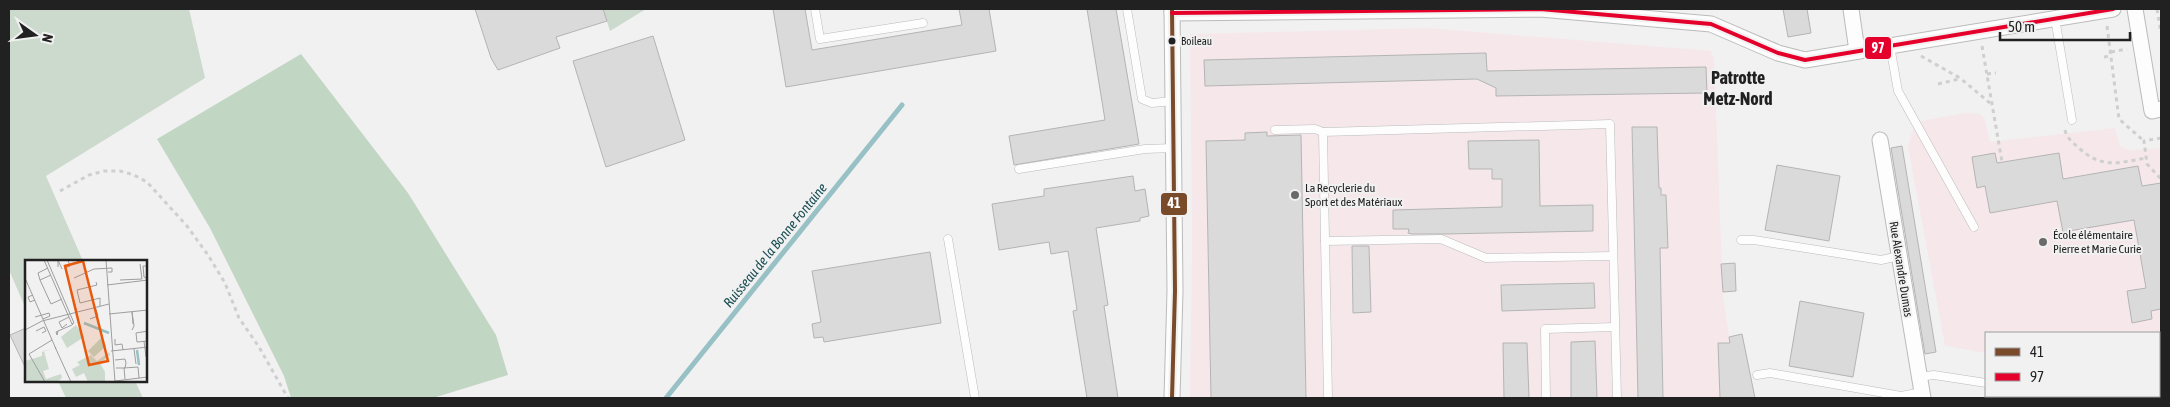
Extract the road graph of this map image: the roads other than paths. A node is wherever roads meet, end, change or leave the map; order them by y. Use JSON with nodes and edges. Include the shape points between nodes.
{"nodes":[{"id":1,"x":815,"y":9,"type":"edge"},
{"id":2,"x":1127,"y":9,"type":"edge"},
{"id":3,"x":1850,"y":9,"type":"edge"},
{"id":4,"x":2136,"y":9,"type":"edge"},
{"id":5,"x":2108,"y":10,"type":"edge"},
{"id":6,"x":1172,"y":11,"type":"edge"},
{"id":7,"x":2055,"y":18,"type":"junction"},
{"id":8,"x":923,"y":23,"type":"dead end"},
{"id":9,"x":1890,"y":46,"type":"junction"},
{"id":10,"x":1858,"y":51,"type":"junction"},
{"id":11,"x":1173,"y":101,"type":"junction"},
{"id":12,"x":2161,"y":109,"type":"edge"},
{"id":13,"x":2072,"y":120,"type":"dead end"},
{"id":14,"x":1274,"y":130,"type":"dead end"},
{"id":15,"x":1322,"y":132,"type":"junction"},
{"id":16,"x":1880,"y":140,"type":"dead end"},
{"id":17,"x":1174,"y":148,"type":"junction"},
{"id":18,"x":1019,"y":169,"type":"dead end"},
{"id":19,"x":1974,"y":227,"type":"dead end"},
{"id":20,"x":948,"y":239,"type":"dead end"},
{"id":21,"x":1741,"y":240,"type":"dead end"},
{"id":22,"x":1325,"y":241,"type":"junction"},
{"id":23,"x":1613,"y":256,"type":"junction"},
{"id":24,"x":1899,"y":256,"type":"junction"},
{"id":25,"x":1615,"y":327,"type":"junction"},
{"id":26,"x":1757,"y":375,"type":"dead end"},
{"id":27,"x":1985,"y":383,"type":"edge"},
{"id":28,"x":1921,"y":389,"type":"edge"},
{"id":29,"x":975,"y":398,"type":"edge"},
{"id":30,"x":1172,"y":398,"type":"edge"},
{"id":31,"x":1328,"y":398,"type":"edge"},
{"id":32,"x":1546,"y":398,"type":"edge"},
{"id":33,"x":1617,"y":398,"type":"edge"}],
"edges":[{"from":1,"to":8,"type":"lane","via":[[820,39]]},
{"from":2,"to":11,"type":"lane","via":[[1142,99]]},
{"from":3,"to":10,"type":"street"},
{"from":4,"to":12,"type":"street","via":[[2152,111]]},
{"from":5,"to":7,"type":"street"},
{"from":6,"to":10,"type":"street","via":[[1540,9],[1711,24],[1778,53],[1805,60]]},
{"from":6,"to":11,"type":"street"},
{"from":7,"to":9,"type":"street"},
{"from":7,"to":13,"type":"lane"},
{"from":9,"to":10,"type":"street"},
{"from":9,"to":19,"type":"lane","via":[[1898,91]]},
{"from":11,"to":17,"type":"street"},
{"from":14,"to":15,"type":"lane","via":[[1315,129]]},
{"from":15,"to":22,"type":"lane"},
{"from":15,"to":23,"type":"lane","via":[[1610,124]]},
{"from":16,"to":24,"type":"street","name":"Rue Alexandre Dumas"},
{"from":17,"to":18,"type":"lane","via":[[1145,149]]},
{"from":17,"to":30,"type":"street"},
{"from":20,"to":29,"type":"lane"},
{"from":21,"to":24,"type":"lane","via":[[1881,260]]},
{"from":22,"to":23,"type":"lane","via":[[1441,240],[1486,258]]},
{"from":22,"to":31,"type":"lane"},
{"from":23,"to":25,"type":"lane"},
{"from":24,"to":28,"type":"street","name":"Rue Alexandre Dumas"},
{"from":25,"to":32,"type":"lane","via":[[1545,329]]},
{"from":25,"to":33,"type":"lane"},
{"from":26,"to":28,"type":"lane","via":[[1770,373],[1901,396]]},
{"from":27,"to":28,"type":"lane","via":[[1934,375]]}]}
